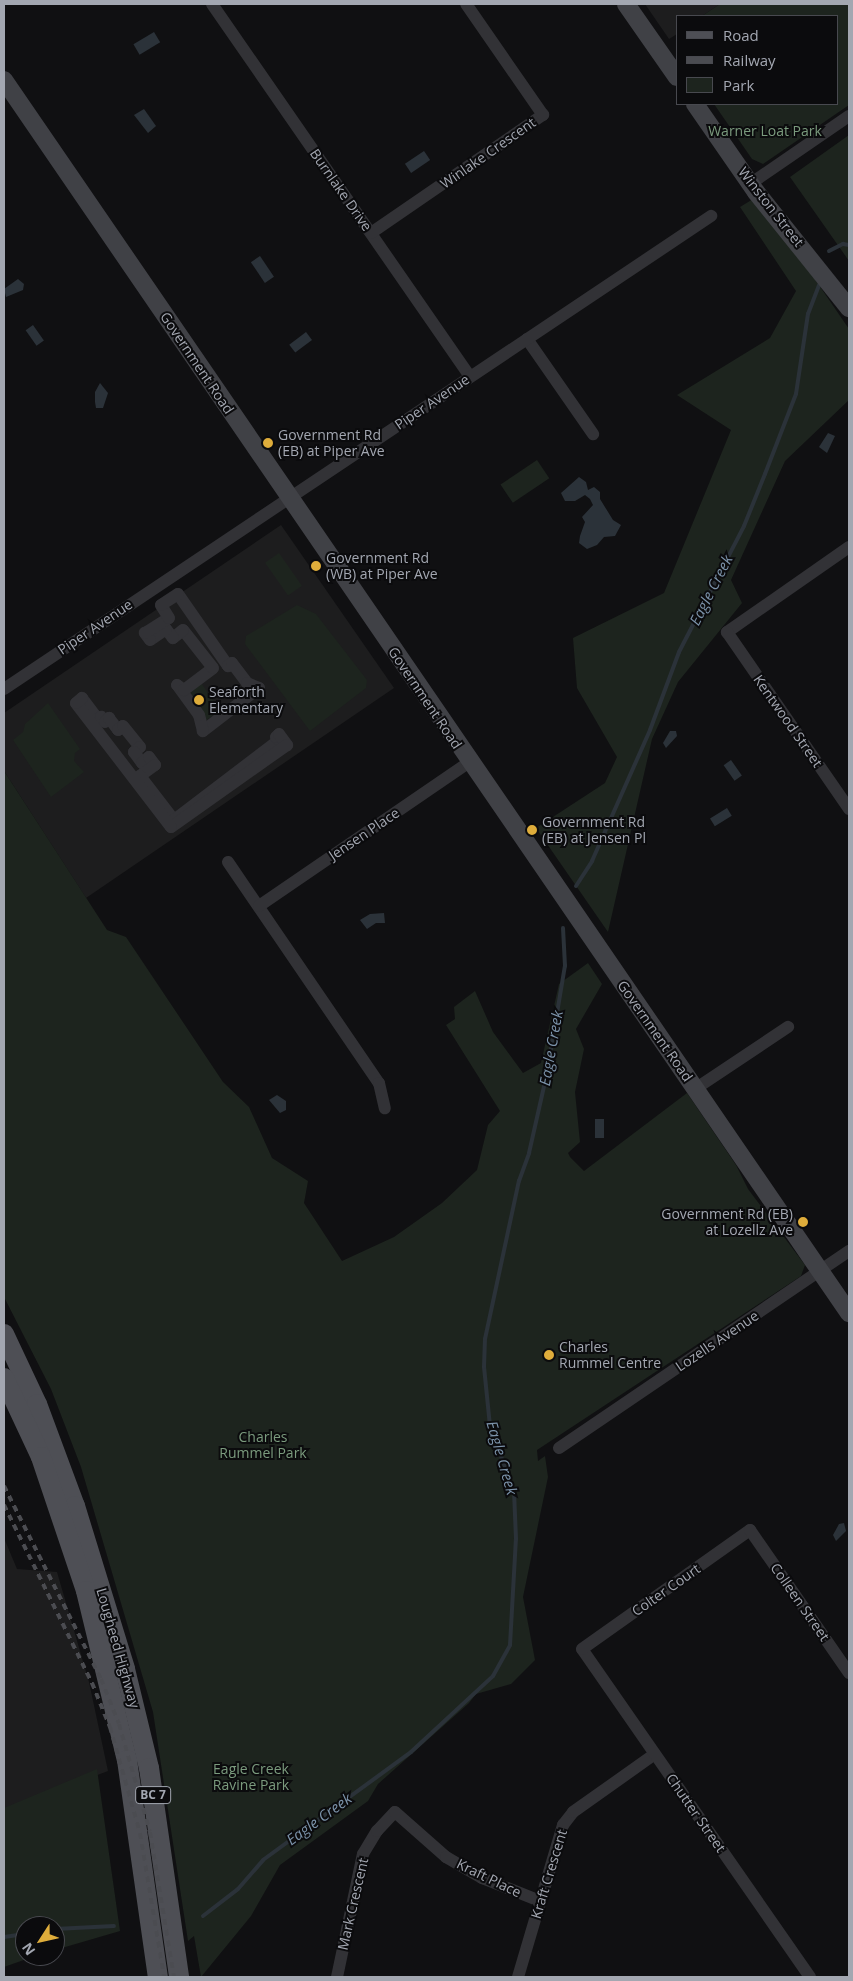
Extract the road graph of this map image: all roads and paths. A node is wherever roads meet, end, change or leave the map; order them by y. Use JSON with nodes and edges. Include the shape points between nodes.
{"nodes":[{"id":1,"x":212,"y":4,"type":"edge"},
{"id":2,"x":466,"y":4,"type":"edge"},
{"id":3,"x":626,"y":4,"type":"edge"},
{"id":4,"x":676,"y":76,"type":"edge"},
{"id":5,"x":4,"y":80,"type":"edge"},
{"id":6,"x":696,"y":105,"type":"edge"},
{"id":7,"x":849,"y":116,"type":"edge"},
{"id":8,"x":750,"y":184,"type":"junction"},
{"id":9,"x":711,"y":216,"type":"dead end"},
{"id":10,"x":371,"y":233,"type":"junction"},
{"id":11,"x":849,"y":308,"type":"edge"},
{"id":12,"x":527,"y":339,"type":"junction"},
{"id":13,"x":470,"y":376,"type":"junction"},
{"id":14,"x":593,"y":434,"type":"dead end"},
{"id":15,"x":288,"y":498,"type":"junction"},
{"id":16,"x":849,"y":547,"type":"edge"},
{"id":17,"x":4,"y":689,"type":"edge"},
{"id":18,"x":203,"y":731,"type":"joint"},
{"id":19,"x":469,"y":762,"type":"junction"},
{"id":20,"x":849,"y":809,"type":"edge"},
{"id":21,"x":171,"y":827,"type":"joint"},
{"id":22,"x":228,"y":862,"type":"dead end"},
{"id":23,"x":259,"y":906,"type":"junction"},
{"id":24,"x":788,"y":1027,"type":"dead end"},
{"id":25,"x":695,"y":1089,"type":"junction"},
{"id":26,"x":385,"y":1108,"type":"dead end"},
{"id":27,"x":849,"y":1251,"type":"edge"},
{"id":28,"x":820,"y":1271,"type":"junction"},
{"id":29,"x":849,"y":1313,"type":"edge"},
{"id":30,"x":4,"y":1334,"type":"edge"},
{"id":31,"x":4,"y":1378,"type":"edge"},
{"id":32,"x":559,"y":1448,"type":"dead end"},
{"id":33,"x":750,"y":1530,"type":"joint"},
{"id":34,"x":582,"y":1649,"type":"joint"},
{"id":35,"x":849,"y":1673,"type":"edge"},
{"id":36,"x":655,"y":1754,"type":"junction"},
{"id":37,"x":395,"y":1812,"type":"joint"},
{"id":38,"x":540,"y":1901,"type":"junction"},
{"id":39,"x":158,"y":1977,"type":"edge"},
{"id":40,"x":179,"y":1977,"type":"edge"},
{"id":41,"x":336,"y":1977,"type":"edge"},
{"id":42,"x":518,"y":1977,"type":"edge"},
{"id":43,"x":810,"y":1977,"type":"edge"}],
"edges":[{"from":1,"to":10,"type":"street","name":"Burnlake Drive"},
{"from":2,"to":10,"type":"street","name":"Winlake Crescent","via":[[543,115]]},
{"from":3,"to":4,"type":"street"},
{"from":5,"to":15,"type":"street","name":"Government Road"},
{"from":6,"to":8,"type":"street","name":"Winston Street"},
{"from":7,"to":8,"type":"street"},
{"from":8,"to":11,"type":"street","name":"Winston Street"},
{"from":9,"to":12,"type":"street","name":"Piper Avenue"},
{"from":10,"to":13,"type":"street","name":"Burnlake Drive"},
{"from":12,"to":13,"type":"street","name":"Piper Avenue"},
{"from":12,"to":14,"type":"street"},
{"from":13,"to":15,"type":"street","name":"Piper Avenue"},
{"from":15,"to":17,"type":"street","name":"Piper Avenue"},
{"from":15,"to":19,"type":"street","name":"Government Road"},
{"from":16,"to":20,"type":"street","name":"Kentwood Street","via":[[727,632]]},
{"from":18,"to":18,"type":"street","via":[[199,715],[177,685],[184,690],[213,668],[183,630],[173,638],[166,628],[150,640],[145,633],[169,618],[161,605],[178,594],[228,666],[232,663],[247,683],[259,688]]},
{"from":19,"to":23,"type":"street","name":"Jensen Place"},
{"from":19,"to":25,"type":"street","name":"Government Road"},
{"from":21,"to":21,"type":"street","via":[[76,703],[82,698],[98,719],[101,717],[105,722],[109,718],[118,730],[123,726],[140,747],[134,752],[142,763],[149,758],[154,765],[140,776],[174,820],[279,740],[276,737],[279,734],[287,745]]},
{"from":22,"to":23,"type":"street"},
{"from":23,"to":26,"type":"street","via":[[380,1083]]},
{"from":24,"to":25,"type":"street"},
{"from":25,"to":28,"type":"street","name":"Government Road"},
{"from":27,"to":28,"type":"street","name":"Lozells Avenue"},
{"from":28,"to":29,"type":"street","name":"Government Road"},
{"from":28,"to":32,"type":"street","name":"Lozells Avenue"},
{"from":30,"to":40,"type":"main road","name":"Lougheed Highway","number":"BC 7","via":[[37,1404],[75,1506],[125,1669],[149,1768]]},
{"from":31,"to":39,"type":"main road","name":"Lougheed Highway","number":"BC 7","via":[[41,1457],[86,1590],[127,1760]]},
{"from":33,"to":34,"type":"street","name":"Colter Court"},
{"from":33,"to":35,"type":"street","name":"Colleen Street"},
{"from":34,"to":36,"type":"street","name":"Chutter Street"},
{"from":36,"to":38,"type":"street","name":"Kraft Crescent","via":[[573,1812],[563,1825]]},
{"from":36,"to":43,"type":"street","name":"Chutter Street"},
{"from":37,"to":38,"type":"street","name":"Kraft Place","via":[[446,1858],[482,1878]]},
{"from":37,"to":41,"type":"street","name":"Mark Crescent","via":[[377,1831],[364,1854]]},
{"from":38,"to":42,"type":"street","name":"Kraft Crescent"}]}
